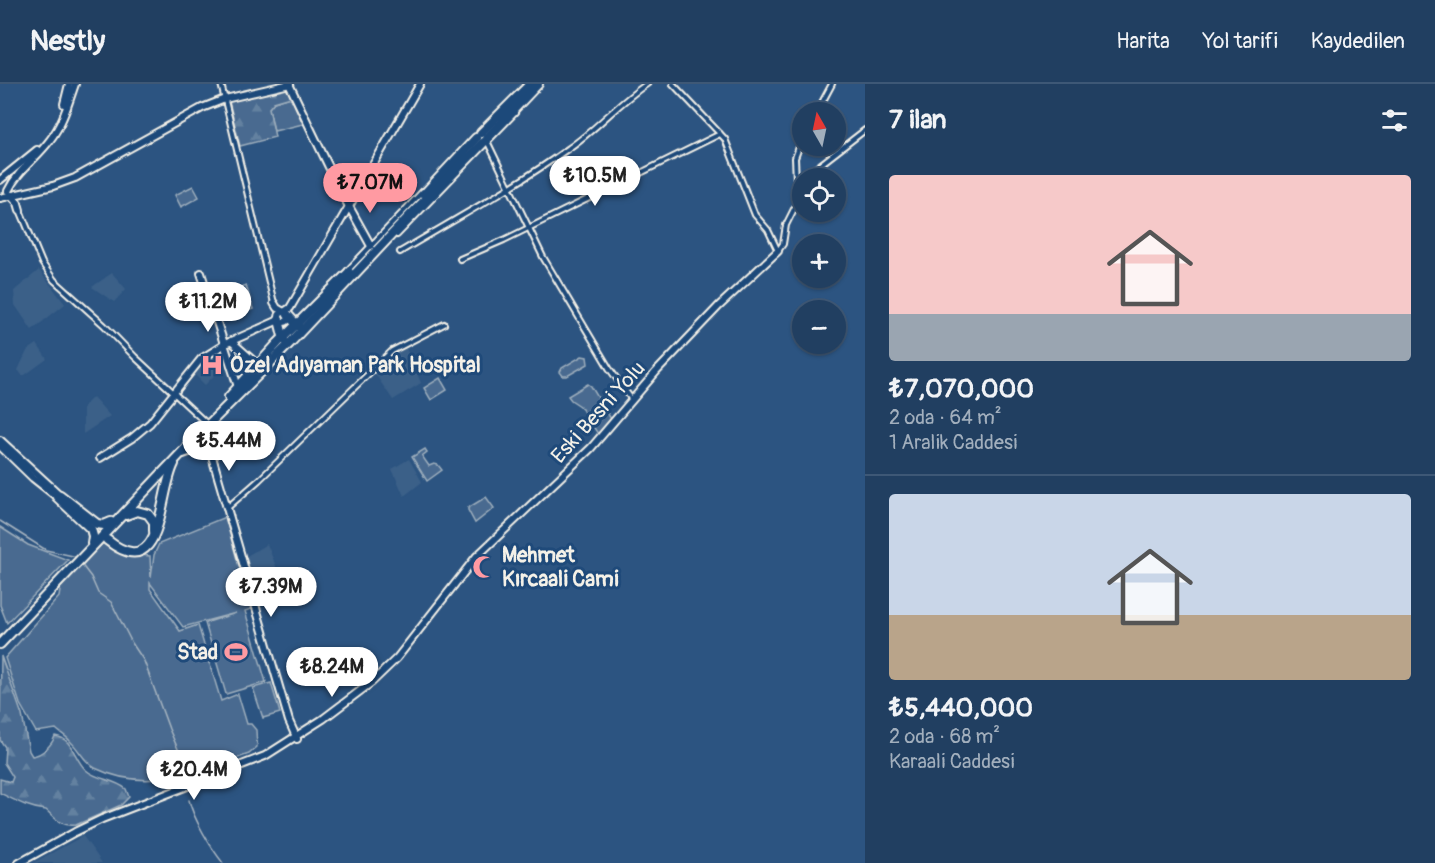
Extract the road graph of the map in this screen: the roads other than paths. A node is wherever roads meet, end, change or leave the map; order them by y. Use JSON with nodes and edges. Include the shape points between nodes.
{"nodes":[{"id":1,"x":69,"y":84,"type":"edge"},
{"id":2,"x":75,"y":84,"type":"edge"},
{"id":3,"x":221,"y":84,"type":"edge"},
{"id":4,"x":290,"y":84,"type":"edge"},
{"id":5,"x":421,"y":84,"type":"edge"},
{"id":6,"x":525,"y":84,"type":"edge"},
{"id":7,"x":530,"y":84,"type":"edge"},
{"id":8,"x":538,"y":84,"type":"edge"},
{"id":9,"x":543,"y":84,"type":"edge"},
{"id":10,"x":648,"y":84,"type":"edge"},
{"id":11,"x":673,"y":84,"type":"edge"},
{"id":12,"x":832,"y":84,"type":"edge"},
{"id":13,"x":225,"y":99,"type":"junction"},
{"id":14,"x":822,"y":102,"type":"edge"},
{"id":15,"x":865,"y":130,"type":"edge"},
{"id":16,"x":720,"y":134,"type":"junction"},
{"id":17,"x":483,"y":139,"type":"junction"},
{"id":18,"x":796,"y":156,"type":"edge"},
{"id":19,"x":795,"y":168,"type":"edge"},
{"id":20,"x":817,"y":168,"type":"edge"},
{"id":21,"x":7,"y":187,"type":"edge"},
{"id":22,"x":509,"y":188,"type":"junction"},
{"id":23,"x":30,"y":192,"type":"junction"},
{"id":24,"x":0,"y":198,"type":"edge"},
{"id":25,"x":350,"y":206,"type":"junction"},
{"id":26,"x":20,"y":210,"type":"junction"},
{"id":27,"x":792,"y":214,"type":"edge"},
{"id":28,"x":529,"y":228,"type":"junction"},
{"id":29,"x":371,"y":246,"type":"junction"},
{"id":30,"x":778,"y":250,"type":"junction"},
{"id":31,"x":400,"y":252,"type":"dead end"},
{"id":32,"x":460,"y":259,"type":"dead end"},
{"id":33,"x":201,"y":273,"type":"dead end"},
{"id":34,"x":325,"y":300,"type":"junction"},
{"id":35,"x":274,"y":303,"type":"junction"},
{"id":36,"x":286,"y":313,"type":"junction"},
{"id":37,"x":279,"y":319,"type":"junction"},
{"id":38,"x":444,"y":324,"type":"dead end"},
{"id":39,"x":298,"y":328,"type":"junction"},
{"id":40,"x":287,"y":340,"type":"junction"},
{"id":41,"x":228,"y":343,"type":"junction"},
{"id":42,"x":258,"y":365,"type":"junction"},
{"id":43,"x":238,"y":387,"type":"junction"},
{"id":44,"x":175,"y":394,"type":"junction"},
{"id":45,"x":632,"y":400,"type":"junction"},
{"id":46,"x":202,"y":429,"type":"junction"},
{"id":47,"x":0,"y":440,"type":"edge"},
{"id":48,"x":0,"y":446,"type":"edge"},
{"id":49,"x":206,"y":452,"type":"junction"},
{"id":50,"x":180,"y":454,"type":"junction"},
{"id":51,"x":100,"y":458,"type":"dead end"},
{"id":52,"x":58,"y":496,"type":"junction"},
{"id":53,"x":227,"y":508,"type":"junction"},
{"id":54,"x":122,"y":517,"type":"junction"},
{"id":55,"x":231,"y":520,"type":"junction"},
{"id":56,"x":111,"y":522,"type":"junction"},
{"id":57,"x":98,"y":531,"type":"dead end"},
{"id":58,"x":89,"y":548,"type":"junction"},
{"id":59,"x":70,"y":567,"type":"junction"},
{"id":60,"x":0,"y":637,"type":"edge"},
{"id":61,"x":0,"y":644,"type":"edge"},
{"id":62,"x":295,"y":739,"type":"junction"},
{"id":63,"x":172,"y":795,"type":"junction"},
{"id":64,"x":19,"y":863,"type":"edge"},
{"id":65,"x":26,"y":863,"type":"edge"}],
"edges":[{"from":1,"to":21,"type":"main road","via":[[63,111],[49,137]]},
{"from":2,"to":21,"type":"main road","via":[[51,139]]},
{"from":3,"to":13,"type":"street"},
{"from":4,"to":13,"type":"main road"},
{"from":4,"to":25,"type":"main road"},
{"from":5,"to":25,"type":"main road"},
{"from":6,"to":29,"type":"street"},
{"from":7,"to":17,"type":"highway"},
{"from":8,"to":17,"type":"highway"},
{"from":9,"to":17,"type":"street"},
{"from":10,"to":22,"type":"street","via":[[581,140]]},
{"from":11,"to":16,"type":"street"},
{"from":12,"to":14,"type":"street"},
{"from":13,"to":23,"type":"main road","via":[[82,175]]},
{"from":13,"to":35,"type":"street"},
{"from":15,"to":20,"type":"street"},
{"from":16,"to":28,"type":"street"},
{"from":16,"to":30,"type":"street","via":[[755,215]]},
{"from":17,"to":22,"type":"street"},
{"from":17,"to":34,"type":"highway"},
{"from":18,"to":19,"type":"street"},
{"from":21,"to":23,"type":"main road"},
{"from":21,"to":24,"type":"main road","via":[[6,195]]},
{"from":21,"to":26,"type":"main road"},
{"from":22,"to":28,"type":"street"},
{"from":22,"to":31,"type":"street"},
{"from":23,"to":26,"type":"main road","via":[[21,200]]},
{"from":24,"to":26,"type":"main road","via":[[14,202]]},
{"from":25,"to":29,"type":"main road"},
{"from":25,"to":36,"type":"main road"},
{"from":26,"to":44,"type":"street","via":[[42,263],[54,280]]},
{"from":27,"to":30,"type":"street"},
{"from":28,"to":32,"type":"street"},
{"from":28,"to":45,"type":"street","via":[[604,360]]},
{"from":29,"to":34,"type":"street"},
{"from":30,"to":45,"type":"main road","name":"Eski Besni Yolu","via":[[711,314]]},
{"from":33,"to":41,"type":"main road"},
{"from":34,"to":39,"type":"highway"},
{"from":35,"to":36,"type":"main road"},
{"from":35,"to":37,"type":"main road"},
{"from":36,"to":37,"type":"main road","via":[[286,321]]},
{"from":36,"to":39,"type":"highway"},
{"from":37,"to":40,"type":"highway"},
{"from":37,"to":41,"type":"main road"},
{"from":38,"to":53,"type":"street","via":[[390,353]]},
{"from":39,"to":40,"type":"highway"},
{"from":40,"to":42,"type":"highway"},
{"from":40,"to":46,"type":"highway"},
{"from":41,"to":42,"type":"main road"},
{"from":41,"to":43,"type":"main road"},
{"from":41,"to":44,"type":"main road","via":[[201,359]]},
{"from":42,"to":43,"type":"highway"},
{"from":43,"to":46,"type":"highway"},
{"from":44,"to":46,"type":"street"},
{"from":44,"to":51,"type":"main road","via":[[141,431]]},
{"from":45,"to":62,"type":"main road","name":"Eski Besni Yolu","via":[[591,448],[476,557],[385,675]]},
{"from":46,"to":49,"type":"main road"},
{"from":46,"to":50,"type":"highway"},
{"from":46,"to":53,"type":"main road"},
{"from":46,"to":56,"type":"highway"},
{"from":47,"to":52,"type":"main road"},
{"from":48,"to":52,"type":"main road"},
{"from":49,"to":50,"type":"highway","via":[[197,448]]},
{"from":49,"to":55,"type":"main road"},
{"from":50,"to":54,"type":"highway"},
{"from":50,"to":54,"type":"highway","via":[[168,480],[151,544],[141,551],[132,553],[120,550],[107,540],[130,550],[141,549],[149,542],[154,530],[150,515],[137,511]]},
{"from":52,"to":56,"type":"highway","via":[[97,524]]},
{"from":52,"to":57,"type":"highway"},
{"from":52,"to":58,"type":"highway","via":[[91,530]]},
{"from":53,"to":55,"type":"main road"},
{"from":54,"to":58,"type":"highway"},
{"from":55,"to":62,"type":"main road"},
{"from":56,"to":58,"type":"highway"},
{"from":58,"to":59,"type":"highway"},
{"from":59,"to":60,"type":"highway"},
{"from":59,"to":61,"type":"highway"},
{"from":62,"to":63,"type":"main road","name":"Eski Besni Yolu","via":[[266,758]]},
{"from":63,"to":64,"type":"main road","via":[[88,825]]},
{"from":63,"to":65,"type":"main road","via":[[90,828]]}]}
